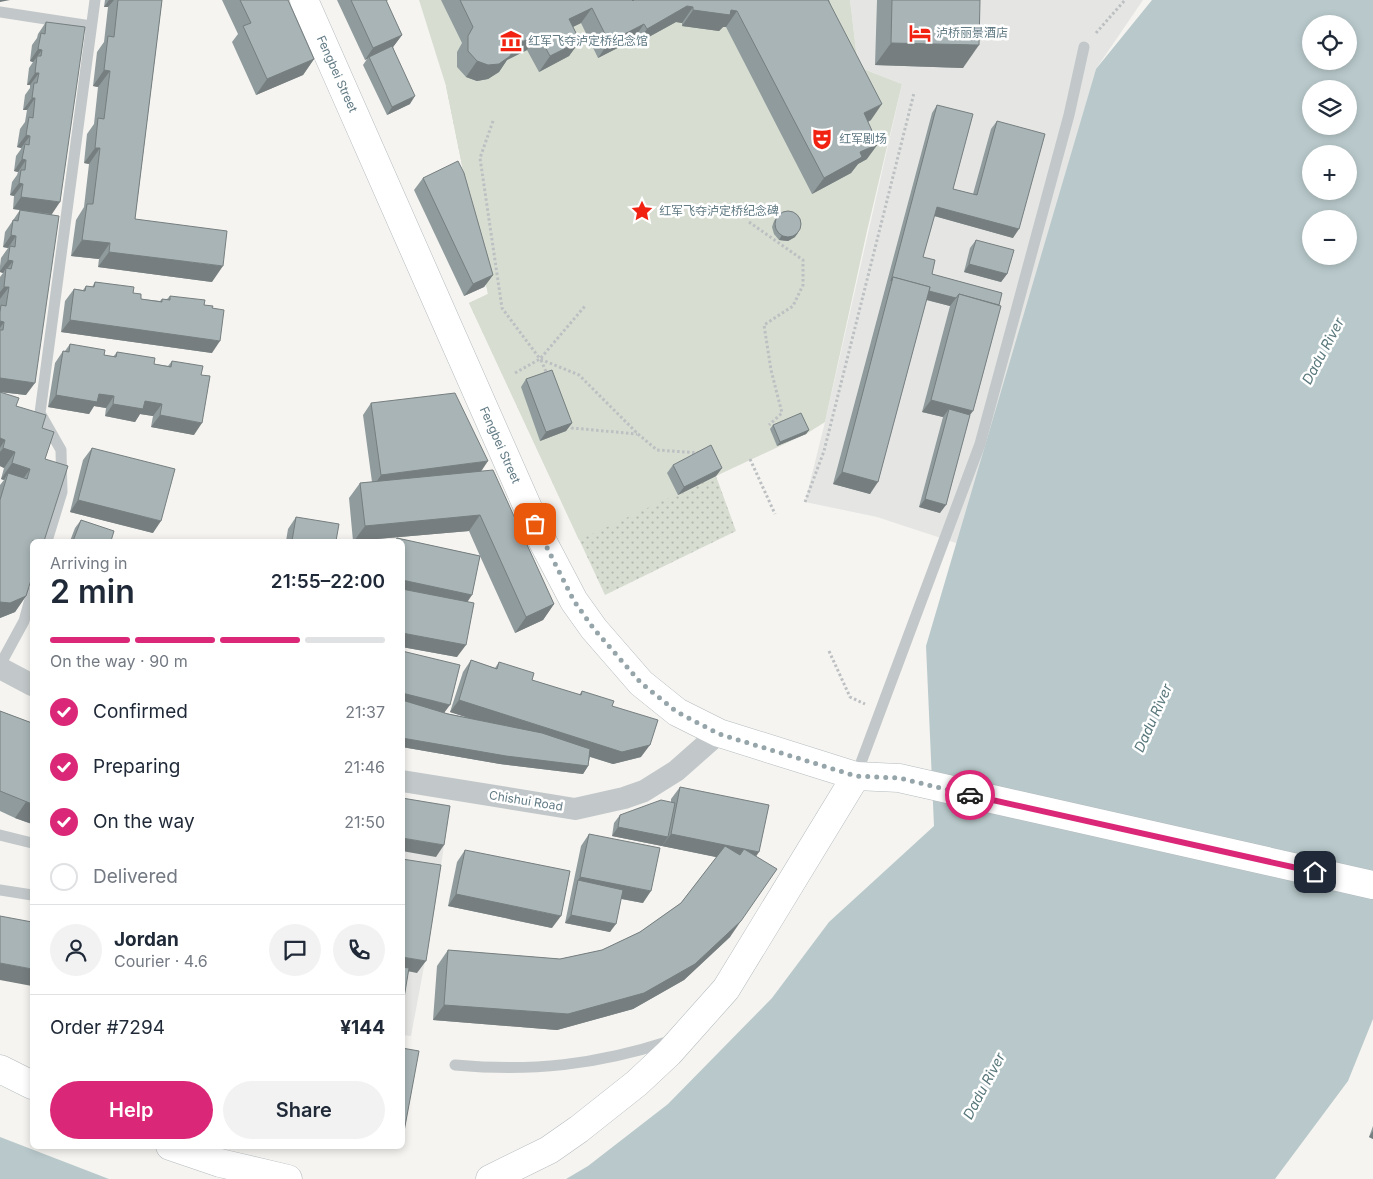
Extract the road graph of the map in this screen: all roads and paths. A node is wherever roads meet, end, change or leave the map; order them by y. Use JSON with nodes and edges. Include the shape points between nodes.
{"nodes":[{"id":1,"x":95,"y":0,"type":"edge"},
{"id":2,"x":304,"y":0,"type":"edge"},
{"id":3,"x":1125,"y":0,"type":"edge"},
{"id":4,"x":0,"y":12,"type":"edge"},
{"id":5,"x":91,"y":26,"type":"junction"},
{"id":6,"x":1084,"y":47,"type":"joint"},
{"id":7,"x":914,"y":93,"type":"dead end"},
{"id":8,"x":493,"y":120,"type":"dead end"},
{"id":9,"x":749,"y":222,"type":"dead end"},
{"id":10,"x":585,"y":306,"type":"dead end"},
{"id":11,"x":540,"y":359,"type":"junction"},
{"id":12,"x":515,"y":373,"type":"dead end"},
{"id":13,"x":548,"y":376,"type":"edge"},
{"id":14,"x":568,"y":420,"type":"edge"},
{"id":15,"x":769,"y":425,"type":"dead end"},
{"id":16,"x":638,"y":434,"type":"junction"},
{"id":17,"x":706,"y":454,"type":"edge"},
{"id":18,"x":750,"y":460,"type":"dead end"},
{"id":19,"x":805,"y":502,"type":"dead end"},
{"id":20,"x":775,"y":514,"type":"dead end"},
{"id":21,"x":48,"y":539,"type":"edge"},
{"id":22,"x":30,"y":599,"type":"edge"},
{"id":23,"x":829,"y":651,"type":"dead end"},
{"id":24,"x":0,"y":667,"type":"edge"},
{"id":25,"x":30,"y":684,"type":"edge"},
{"id":26,"x":850,"y":697,"type":"dead end"},
{"id":27,"x":719,"y":734,"type":"junction"},
{"id":28,"x":856,"y":776,"type":"junction"},
{"id":29,"x":405,"y":781,"type":"edge"},
{"id":30,"x":0,"y":835,"type":"edge"},
{"id":31,"x":30,"y":842,"type":"edge"},
{"id":32,"x":1373,"y":885,"type":"edge"},
{"id":33,"x":0,"y":890,"type":"edge"},
{"id":34,"x":30,"y":895,"type":"edge"},
{"id":35,"x":683,"y":1037,"type":"junction"},
{"id":36,"x":455,"y":1066,"type":"dead end"},
{"id":37,"x":0,"y":1069,"type":"edge"},
{"id":38,"x":30,"y":1085,"type":"edge"},
{"id":39,"x":179,"y":1149,"type":"edge"},
{"id":40,"x":288,"y":1179,"type":"edge"},
{"id":41,"x":490,"y":1179,"type":"edge"}],
"edges":[{"from":1,"to":5,"type":"lane"},
{"from":2,"to":27,"type":"main road","name":"Fengbei Street","via":[[543,542],[574,601],[641,683],[677,712]]},
{"from":3,"to":6,"type":"path"},
{"from":4,"to":5,"type":"lane"},
{"from":5,"to":21,"type":"lane","via":[[40,413],[60,450],[62,492]]},
{"from":6,"to":28,"type":"lane","via":[[1069,115],[980,444]]},
{"from":7,"to":19,"type":"path","via":[[824,451]]},
{"from":8,"to":11,"type":"path","via":[[480,158],[502,308]]},
{"from":9,"to":15,"type":"path","via":[[803,260],[803,285],[794,306],[764,325],[782,413]]},
{"from":10,"to":11,"type":"path"},
{"from":11,"to":12,"type":"path"},
{"from":11,"to":13,"type":"path"},
{"from":11,"to":16,"type":"path","via":[[579,375]]},
{"from":14,"to":16,"type":"path","via":[[572,428]]},
{"from":16,"to":17,"type":"path","via":[[657,450]]},
{"from":18,"to":20,"type":"path"},
{"from":22,"to":24,"type":"lane","via":[[24,621]]},
{"from":23,"to":26,"type":"path"},
{"from":24,"to":25,"type":"street"},
{"from":27,"to":28,"type":"main road","name":"Fengbei Street"},
{"from":27,"to":29,"type":"street","name":"Chishui Road","via":[[676,771],[644,791],[575,809]]},
{"from":28,"to":32,"type":"main road","name":"Fengbei Street","via":[[899,778]]},
{"from":28,"to":35,"type":"main road","via":[[726,989]]},
{"from":30,"to":31,"type":"lane"},
{"from":33,"to":34,"type":"lane"},
{"from":35,"to":36,"type":"lane","via":[[603,1060],[561,1066],[517,1069]]},
{"from":35,"to":41,"type":"main road","via":[[637,1083],[579,1129],[549,1150]]},
{"from":37,"to":38,"type":"main road"},
{"from":39,"to":40,"type":"main road","via":[[220,1163]]}]}
